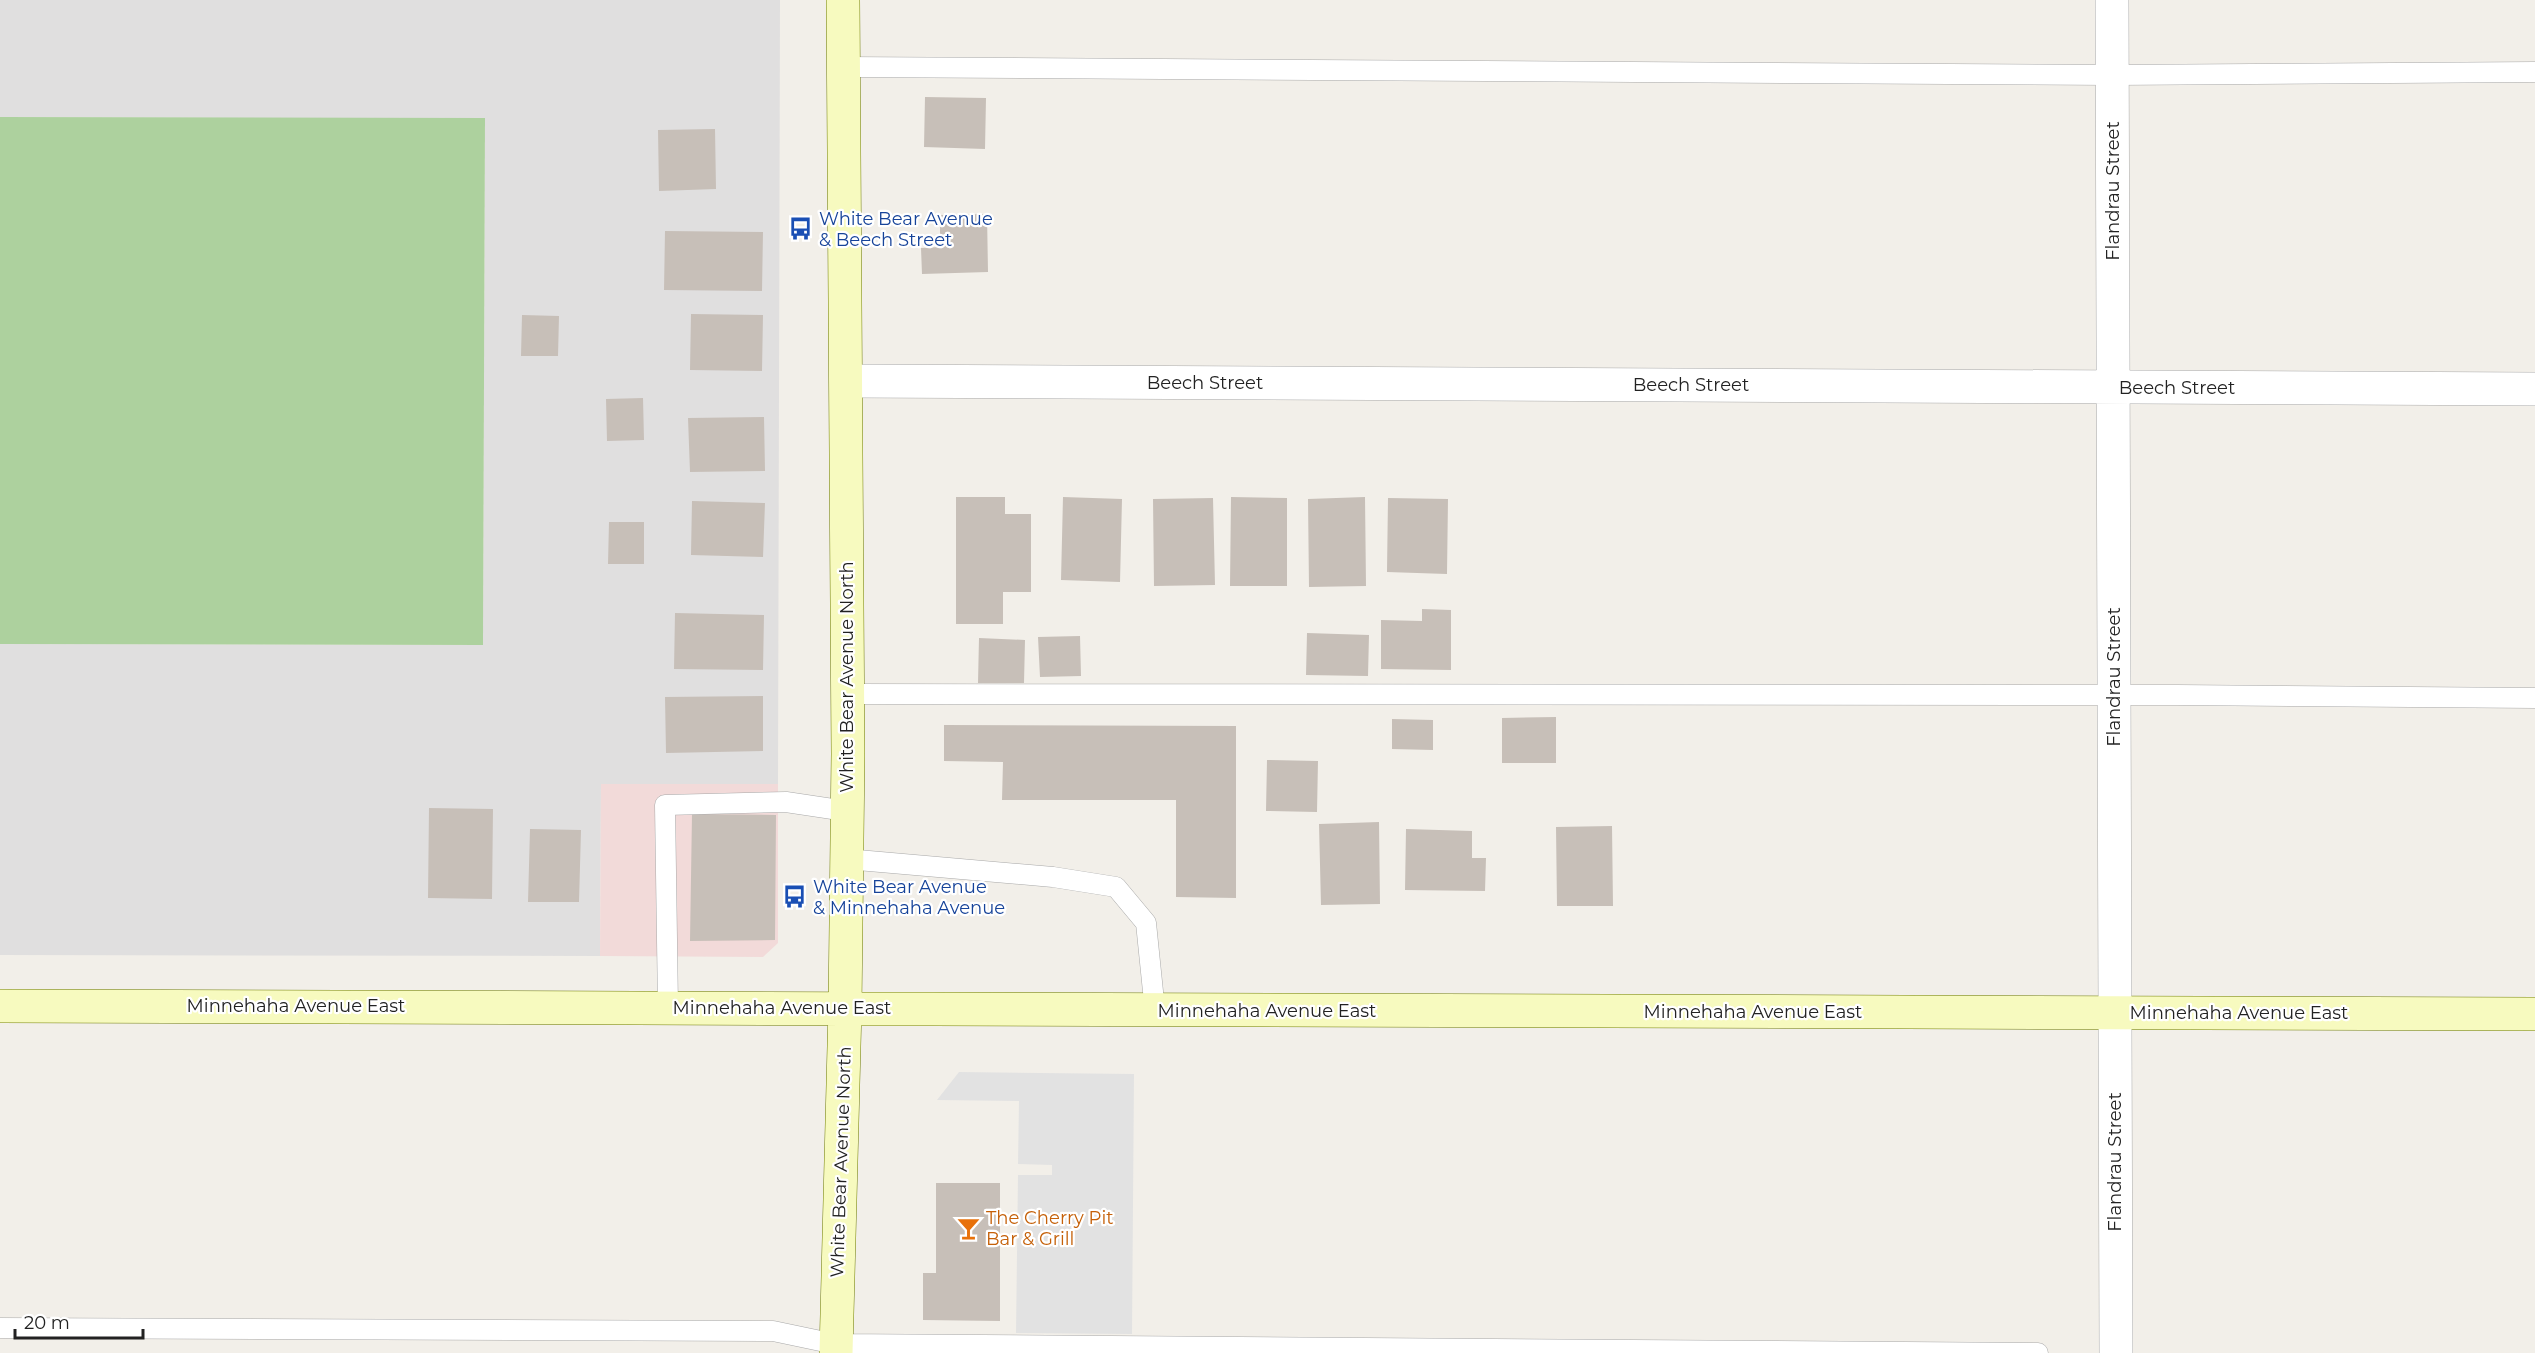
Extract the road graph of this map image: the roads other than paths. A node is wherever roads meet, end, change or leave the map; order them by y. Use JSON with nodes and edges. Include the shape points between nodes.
{"nodes":[{"id":1,"x":843,"y":0,"type":"edge"},
{"id":2,"x":2112,"y":0,"type":"edge"},
{"id":3,"x":843,"y":67,"type":"junction"},
{"id":4,"x":2535,"y":72,"type":"edge"},
{"id":5,"x":2113,"y":75,"type":"junction"},
{"id":6,"x":847,"y":381,"type":"junction"},
{"id":7,"x":2114,"y":387,"type":"junction"},
{"id":8,"x":2535,"y":389,"type":"edge"},
{"id":9,"x":847,"y":694,"type":"junction"},
{"id":10,"x":2114,"y":695,"type":"junction"},
{"id":11,"x":2535,"y":698,"type":"edge"},
{"id":12,"x":846,"y":811,"type":"junction"},
{"id":13,"x":846,"y":859,"type":"junction"},
{"id":14,"x":0,"y":1006,"type":"edge"},
{"id":15,"x":668,"y":1007,"type":"junction"},
{"id":16,"x":845,"y":1008,"type":"junction"},
{"id":17,"x":1155,"y":1011,"type":"junction"},
{"id":18,"x":2115,"y":1013,"type":"junction"},
{"id":19,"x":2535,"y":1014,"type":"edge"},
{"id":20,"x":0,"y":1328,"type":"edge"},
{"id":21,"x":835,"y":1348,"type":"edge"},
{"id":22,"x":2038,"y":1353,"type":"edge"},
{"id":23,"x":2116,"y":1353,"type":"edge"}],
"edges":[{"from":1,"to":3,"type":"main road","name":"White Bear Avenue North"},
{"from":2,"to":5,"type":"street","name":"Flandrau Street"},
{"from":3,"to":5,"type":"lane"},
{"from":3,"to":6,"type":"main road","name":"White Bear Avenue North"},
{"from":4,"to":5,"type":"lane"},
{"from":5,"to":7,"type":"street","name":"Flandrau Street"},
{"from":6,"to":7,"type":"street","name":"Beech Street"},
{"from":6,"to":9,"type":"main road","name":"White Bear Avenue North"},
{"from":7,"to":8,"type":"street","name":"Beech Street"},
{"from":7,"to":10,"type":"street","name":"Flandrau Street"},
{"from":9,"to":10,"type":"lane"},
{"from":9,"to":12,"type":"main road","name":"White Bear Avenue North"},
{"from":10,"to":11,"type":"lane"},
{"from":10,"to":18,"type":"street","name":"Flandrau Street"},
{"from":12,"to":13,"type":"main road","name":"White Bear Avenue North"},
{"from":12,"to":15,"type":"lane","via":[[786,802],[665,805]]},
{"from":13,"to":16,"type":"main road","name":"White Bear Avenue North"},
{"from":13,"to":17,"type":"lane","via":[[1053,877],[1116,887],[1146,923]]},
{"from":14,"to":15,"type":"main road","name":"Minnehaha Avenue East"},
{"from":15,"to":16,"type":"main road","name":"Minnehaha Avenue East"},
{"from":16,"to":17,"type":"main road","name":"Minnehaha Avenue East"},
{"from":16,"to":21,"type":"main road","name":"White Bear Avenue North"},
{"from":17,"to":18,"type":"main road","name":"Minnehaha Avenue East"},
{"from":18,"to":19,"type":"main road","name":"Minnehaha Avenue East"},
{"from":18,"to":23,"type":"street","name":"Flandrau Street"},
{"from":20,"to":21,"type":"lane","via":[[773,1331]]},
{"from":21,"to":22,"type":"lane"}]}
